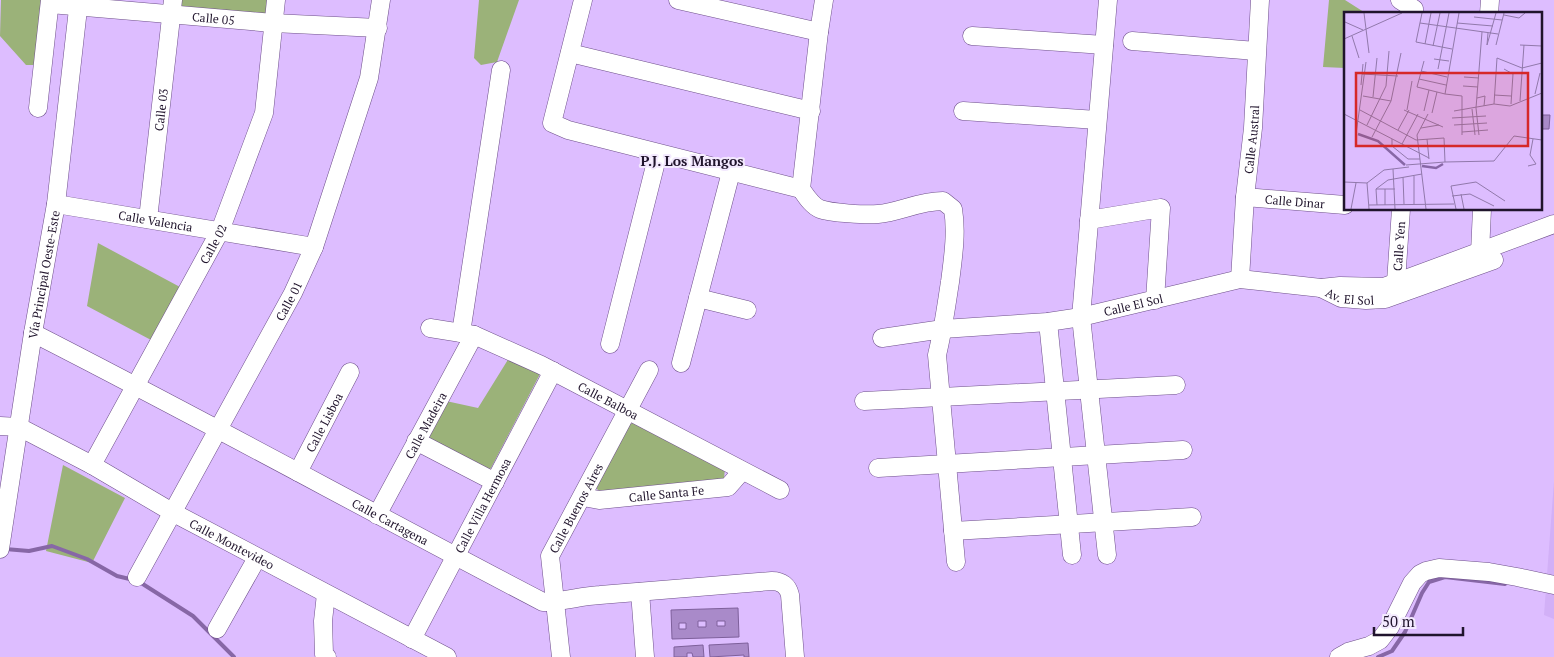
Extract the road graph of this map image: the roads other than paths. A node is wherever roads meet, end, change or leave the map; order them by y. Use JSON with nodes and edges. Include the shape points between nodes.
{"nodes":[{"id":1,"x":276,"y":0,"type":"edge"},
{"id":2,"x":381,"y":0,"type":"edge"},
{"id":3,"x":583,"y":0,"type":"edge"},
{"id":4,"x":678,"y":0,"type":"edge"},
{"id":5,"x":824,"y":0,"type":"edge"},
{"id":6,"x":1108,"y":0,"type":"edge"},
{"id":7,"x":1260,"y":0,"type":"edge"},
{"id":8,"x":1400,"y":0,"type":"edge"},
{"id":9,"x":50,"y":2,"type":"edge"},
{"id":10,"x":79,"y":3,"type":"edge"},
{"id":11,"x":172,"y":7,"type":"edge"},
{"id":12,"x":1414,"y":12,"type":"edge"},
{"id":13,"x":273,"y":23,"type":"junction"},
{"id":14,"x":378,"y":28,"type":"junction"},
{"id":15,"x":819,"y":32,"type":"junction"},
{"id":16,"x":972,"y":36,"type":"dead end"},
{"id":17,"x":1132,"y":42,"type":"dead end"},
{"id":18,"x":1104,"y":45,"type":"junction"},
{"id":19,"x":1256,"y":51,"type":"junction"},
{"id":20,"x":570,"y":53,"type":"junction"},
{"id":21,"x":502,"y":70,"type":"dead end"},
{"id":22,"x":38,"y":108,"type":"dead end"},
{"id":23,"x":811,"y":110,"type":"junction"},
{"id":24,"x":963,"y":111,"type":"dead end"},
{"id":25,"x":1098,"y":120,"type":"junction"},
{"id":26,"x":658,"y":154,"type":"junction"},
{"id":27,"x":731,"y":172,"type":"junction"},
{"id":28,"x":801,"y":189,"type":"junction"},
{"id":29,"x":1245,"y":197,"type":"junction"},
{"id":30,"x":56,"y":204,"type":"junction"},
{"id":31,"x":1344,"y":205,"type":"edge"},
{"id":32,"x":1397,"y":210,"type":"edge"},
{"id":33,"x":1482,"y":210,"type":"edge"},
{"id":34,"x":148,"y":219,"type":"junction"},
{"id":35,"x":1089,"y":220,"type":"junction"},
{"id":36,"x":1554,"y":224,"type":"edge"},
{"id":37,"x":220,"y":231,"type":"junction"},
{"id":38,"x":1554,"y":236,"type":"edge"},
{"id":39,"x":314,"y":247,"type":"junction"},
{"id":40,"x":1480,"y":253,"type":"junction"},
{"id":41,"x":1240,"y":279,"type":"junction"},
{"id":42,"x":1396,"y":282,"type":"junction"},
{"id":43,"x":1321,"y":288,"type":"junction"},
{"id":44,"x":698,"y":298,"type":"junction"},
{"id":45,"x":1155,"y":300,"type":"junction"},
{"id":46,"x":748,"y":310,"type":"dead end"},
{"id":47,"x":1081,"y":317,"type":"junction"},
{"id":48,"x":1048,"y":322,"type":"junction"},
{"id":49,"x":430,"y":328,"type":"dead end"},
{"id":50,"x":943,"y":329,"type":"junction"},
{"id":51,"x":33,"y":333,"type":"junction"},
{"id":52,"x":467,"y":334,"type":"junction"},
{"id":53,"x":882,"y":338,"type":"dead end"},
{"id":54,"x":610,"y":344,"type":"dead end"},
{"id":55,"x":681,"y":363,"type":"dead end"},
{"id":56,"x":649,"y":370,"type":"dead end"},
{"id":57,"x":553,"y":371,"type":"junction"},
{"id":58,"x":350,"y":372,"type":"dead end"},
{"id":59,"x":136,"y":385,"type":"junction"},
{"id":60,"x":1176,"y":385,"type":"dead end"},
{"id":61,"x":1089,"y":390,"type":"junction"},
{"id":62,"x":1055,"y":392,"type":"junction"},
{"id":63,"x":941,"y":398,"type":"junction"},
{"id":64,"x":864,"y":401,"type":"dead end"},
{"id":65,"x":628,"y":411,"type":"junction"},
{"id":66,"x":0,"y":426,"type":"edge"},
{"id":67,"x":18,"y":428,"type":"junction"},
{"id":68,"x":218,"y":428,"type":"junction"},
{"id":69,"x":416,"y":440,"type":"junction"},
{"id":70,"x":1183,"y":450,"type":"dead end"},
{"id":71,"x":1096,"y":454,"type":"junction"},
{"id":72,"x":1061,"y":456,"type":"junction"},
{"id":73,"x":947,"y":464,"type":"junction"},
{"id":74,"x":92,"y":465,"type":"junction"},
{"id":75,"x":878,"y":468,"type":"dead end"},
{"id":76,"x":742,"y":471,"type":"junction"},
{"id":77,"x":298,"y":472,"type":"junction"},
{"id":78,"x":495,"y":482,"type":"junction"},
{"id":79,"x":780,"y":490,"type":"dead end"},
{"id":80,"x":582,"y":497,"type":"junction"},
{"id":81,"x":172,"y":512,"type":"junction"},
{"id":82,"x":377,"y":515,"type":"junction"},
{"id":83,"x":1192,"y":517,"type":"dead end"},
{"id":84,"x":1103,"y":523,"type":"junction"},
{"id":85,"x":1070,"y":525,"type":"junction"},
{"id":86,"x":953,"y":531,"type":"junction"},
{"id":87,"x":0,"y":549,"type":"edge"},
{"id":88,"x":1072,"y":555,"type":"dead end"},
{"id":89,"x":1106,"y":555,"type":"dead end"},
{"id":90,"x":456,"y":557,"type":"junction"},
{"id":91,"x":257,"y":558,"type":"junction"},
{"id":92,"x":956,"y":562,"type":"dead end"},
{"id":93,"x":137,"y":578,"type":"dead end"},
{"id":94,"x":1554,"y":585,"type":"edge"},
{"id":95,"x":640,"y":592,"type":"junction"},
{"id":96,"x":326,"y":594,"type":"junction"},
{"id":97,"x":555,"y":602,"type":"junction"},
{"id":98,"x":217,"y":629,"type":"dead end"},
{"id":99,"x":412,"y":639,"type":"junction"},
{"id":100,"x":327,"y":657,"type":"edge"},
{"id":101,"x":447,"y":657,"type":"edge"},
{"id":102,"x":562,"y":657,"type":"edge"},
{"id":103,"x":645,"y":657,"type":"edge"},
{"id":104,"x":795,"y":657,"type":"edge"},
{"id":105,"x":1340,"y":657,"type":"edge"}],
"edges":[{"from":1,"to":13,"type":"street","name":"Calle 02"},
{"from":2,"to":14,"type":"street","name":"Calle 01"},
{"from":3,"to":20,"type":"street"},
{"from":4,"to":15,"type":"street"},
{"from":5,"to":15,"type":"street"},
{"from":6,"to":18,"type":"street"},
{"from":7,"to":19,"type":"street","name":"Calle Austral"},
{"from":8,"to":12,"type":"street"},
{"from":9,"to":10,"type":"street","name":"Calle 05"},
{"from":9,"to":22,"type":"street"},
{"from":10,"to":11,"type":"street","name":"Calle 05"},
{"from":10,"to":30,"type":"street","name":"Vía Principal Oeste-Este"},
{"from":11,"to":13,"type":"street","name":"Calle 05"},
{"from":11,"to":34,"type":"street","name":"Calle 03"},
{"from":13,"to":14,"type":"street","name":"Calle 05"},
{"from":13,"to":37,"type":"street","name":"Calle 02","via":[[264,113]]},
{"from":14,"to":39,"type":"street","name":"Calle 01","via":[[370,78]]},
{"from":15,"to":23,"type":"street"},
{"from":16,"to":18,"type":"street"},
{"from":17,"to":19,"type":"street"},
{"from":18,"to":25,"type":"street"},
{"from":19,"to":29,"type":"street","name":"Calle Austral","via":[[1253,128]]},
{"from":20,"to":23,"type":"street"},
{"from":20,"to":26,"type":"street","via":[[552,123]]},
{"from":21,"to":52,"type":"street","name":"Calle Madeira"},
{"from":23,"to":28,"type":"street"},
{"from":24,"to":25,"type":"street"},
{"from":25,"to":35,"type":"street"},
{"from":26,"to":27,"type":"street"},
{"from":26,"to":54,"type":"street"},
{"from":27,"to":28,"type":"street"},
{"from":27,"to":44,"type":"street"},
{"from":28,"to":50,"type":"street","via":[[819,209],[841,212],[879,214],[943,200],[953,209],[954,250]]},
{"from":29,"to":31,"type":"street","name":"Calle Dinar"},
{"from":29,"to":41,"type":"street","name":"Calle Austral"},
{"from":30,"to":34,"type":"street","name":"Calle Valencia"},
{"from":30,"to":51,"type":"street","name":"Vía Principal Oeste-Este"},
{"from":32,"to":42,"type":"street","name":"Calle Yen"},
{"from":33,"to":40,"type":"street"},
{"from":34,"to":37,"type":"street","name":"Calle Valencia"},
{"from":35,"to":45,"type":"street","via":[[1161,208]]},
{"from":35,"to":47,"type":"street"},
{"from":36,"to":40,"type":"street","name":"Av. El Sol"},
{"from":37,"to":39,"type":"street","name":"Calle Valencia"},
{"from":37,"to":59,"type":"street","name":"Calle 02"},
{"from":38,"to":43,"type":"street","name":"Av. El Sol","via":[[1385,299],[1341,298]]},
{"from":39,"to":68,"type":"street","name":"Calle 01"},
{"from":40,"to":42,"type":"street","name":"Av. El Sol"},
{"from":41,"to":43,"type":"street","name":"Calle El Sol"},
{"from":41,"to":45,"type":"street","name":"Calle El Sol"},
{"from":42,"to":43,"type":"street","name":"Av. El Sol","via":[[1384,287]]},
{"from":44,"to":46,"type":"street"},
{"from":44,"to":55,"type":"street"},
{"from":45,"to":47,"type":"street","name":"Calle El Sol"},
{"from":47,"to":48,"type":"street","name":"Calle El Sol"},
{"from":47,"to":61,"type":"street"},
{"from":48,"to":50,"type":"street","name":"Calle El Sol"},
{"from":48,"to":62,"type":"street"},
{"from":49,"to":52,"type":"street","name":"Calle Balboa"},
{"from":50,"to":53,"type":"street","name":"Calle El Sol"},
{"from":50,"to":63,"type":"street","via":[[937,355]]},
{"from":51,"to":59,"type":"street","name":"Calle Cartagena"},
{"from":51,"to":67,"type":"street","name":"Vía Principal Oeste-Este"},
{"from":52,"to":57,"type":"street","name":"Calle Balboa"},
{"from":52,"to":69,"type":"street","name":"Calle Madeira"},
{"from":56,"to":65,"type":"street","name":"Calle Buenos Aires"},
{"from":57,"to":65,"type":"street","name":"Calle Balboa"},
{"from":57,"to":78,"type":"street","name":"Calle Villa Hermosa"},
{"from":58,"to":77,"type":"street","name":"Calle Lisboa"},
{"from":59,"to":68,"type":"street","name":"Calle Cartagena"},
{"from":59,"to":74,"type":"street","name":"Calle 02"},
{"from":60,"to":61,"type":"street"},
{"from":61,"to":62,"type":"street"},
{"from":61,"to":71,"type":"street"},
{"from":62,"to":63,"type":"street"},
{"from":62,"to":72,"type":"street"},
{"from":63,"to":64,"type":"street"},
{"from":63,"to":73,"type":"street"},
{"from":65,"to":76,"type":"street","name":"Calle Balboa"},
{"from":65,"to":80,"type":"street","name":"Calle Buenos Aires"},
{"from":66,"to":67,"type":"street"},
{"from":67,"to":74,"type":"street","name":"Calle Montevideo"},
{"from":67,"to":87,"type":"street","name":"Vía Principal Oeste-Este"},
{"from":68,"to":77,"type":"street","name":"Calle Cartagena"},
{"from":68,"to":81,"type":"street","name":"Calle 01"},
{"from":69,"to":78,"type":"street"},
{"from":69,"to":82,"type":"street","name":"Calle Madeira"},
{"from":70,"to":71,"type":"street"},
{"from":71,"to":72,"type":"street"},
{"from":71,"to":84,"type":"street"},
{"from":72,"to":73,"type":"street"},
{"from":72,"to":85,"type":"street"},
{"from":73,"to":75,"type":"street"},
{"from":73,"to":86,"type":"street"},
{"from":74,"to":81,"type":"street","name":"Calle Montevideo"},
{"from":76,"to":79,"type":"street","name":"Calle Balboa"},
{"from":76,"to":80,"type":"street","name":"Calle Santa Fe","via":[[728,487],[599,500]]},
{"from":77,"to":82,"type":"street","name":"Calle Cartagena"},
{"from":78,"to":90,"type":"street","name":"Calle Villa Hermosa"},
{"from":80,"to":97,"type":"street","name":"Calle Buenos Aires","via":[[550,556]]},
{"from":81,"to":91,"type":"street","name":"Calle Montevideo"},
{"from":81,"to":93,"type":"street","name":"Calle 01"},
{"from":82,"to":90,"type":"street","name":"Calle Cartagena"},
{"from":83,"to":84,"type":"street"},
{"from":84,"to":85,"type":"street"},
{"from":84,"to":89,"type":"street"},
{"from":85,"to":86,"type":"street"},
{"from":85,"to":88,"type":"street"},
{"from":86,"to":92,"type":"street"},
{"from":90,"to":97,"type":"street","name":"Calle Cartagena","via":[[543,602]]},
{"from":90,"to":99,"type":"street","name":"Calle Villa Hermosa"},
{"from":91,"to":96,"type":"street","name":"Calle Montevideo"},
{"from":91,"to":98,"type":"street"},
{"from":94,"to":105,"type":"street","via":[[1489,572],[1439,568],[1426,571],[1412,583],[1380,640]]},
{"from":95,"to":97,"type":"street","name":"Calle Cartagena","via":[[580,596]]},
{"from":95,"to":103,"type":"street"},
{"from":95,"to":104,"type":"street","name":"Calle Cartagena","via":[[772,581],[781,583],[790,592]]},
{"from":96,"to":99,"type":"street","name":"Calle Montevideo"},
{"from":96,"to":100,"type":"street","via":[[323,621],[324,654]]},
{"from":97,"to":102,"type":"street","name":"Calle Buenos Aires"},
{"from":99,"to":101,"type":"street","name":"Calle Montevideo"}]}
